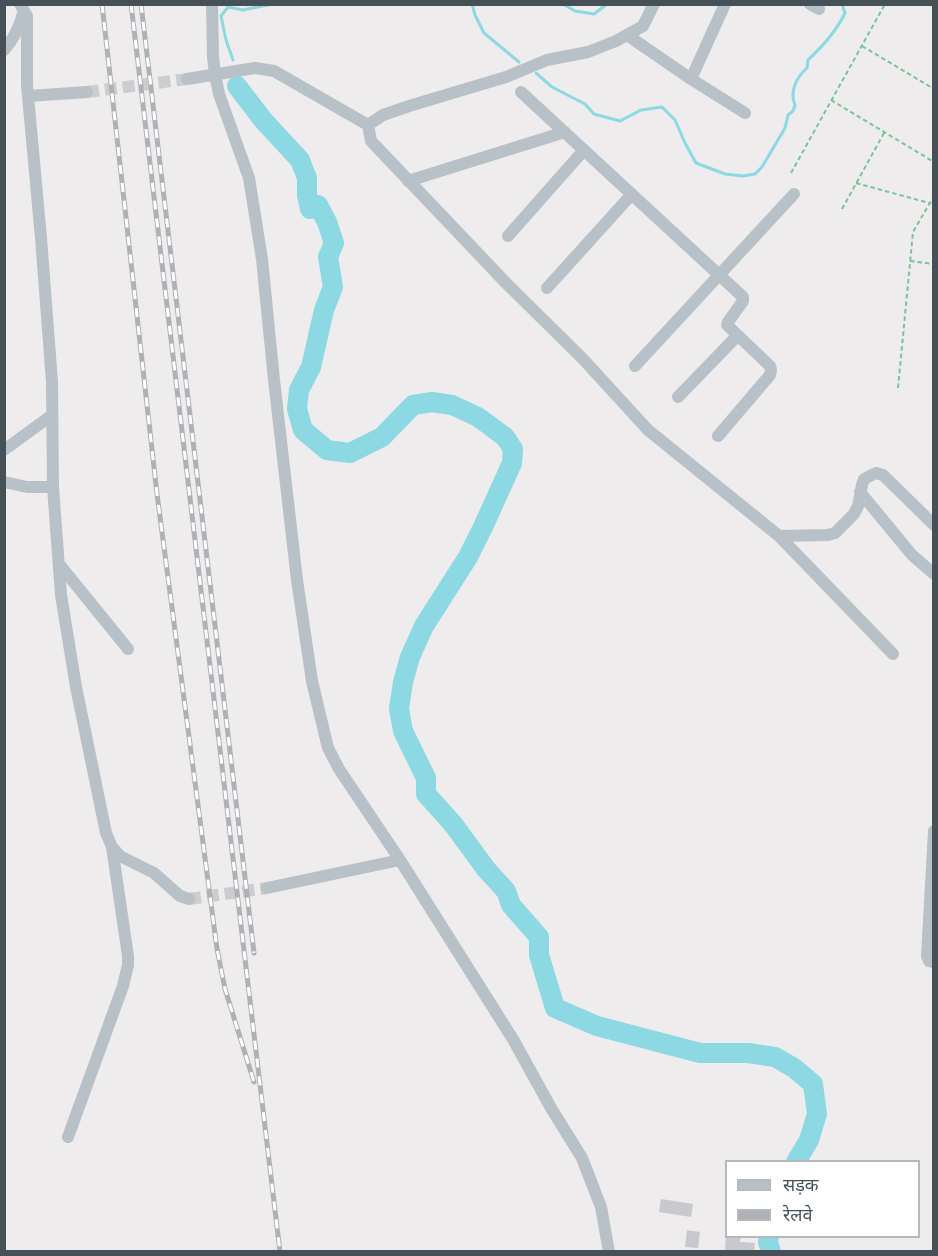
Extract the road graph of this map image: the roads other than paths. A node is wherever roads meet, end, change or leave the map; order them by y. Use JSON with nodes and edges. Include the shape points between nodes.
{"nodes":[{"id":1,"x":212,"y":4,"type":"edge"},
{"id":2,"x":654,"y":4,"type":"edge"},
{"id":3,"x":725,"y":4,"type":"edge"},
{"id":4,"x":22,"y":8,"type":"edge"},
{"id":5,"x":627,"y":35,"type":"junction"},
{"id":6,"x":4,"y":50,"type":"edge"},
{"id":7,"x":215,"y":74,"type":"junction"},
{"id":8,"x":187,"y":79,"type":"tunnel mouth"},
{"id":9,"x":691,"y":79,"type":"junction"},
{"id":10,"x":87,"y":92,"type":"tunnel mouth"},
{"id":11,"x":521,"y":92,"type":"dead end"},
{"id":12,"x":28,"y":96,"type":"junction"},
{"id":13,"x":745,"y":113,"type":"dead end"},
{"id":14,"x":368,"y":125,"type":"junction"},
{"id":15,"x":565,"y":132,"type":"junction"},
{"id":16,"x":584,"y":150,"type":"junction"},
{"id":17,"x":408,"y":181,"type":"junction"},
{"id":18,"x":632,"y":194,"type":"junction"},
{"id":19,"x":794,"y":194,"type":"dead end"},
{"id":20,"x":508,"y":236,"type":"dead end"},
{"id":21,"x":720,"y":275,"type":"junction"},
{"id":22,"x":547,"y":288,"type":"dead end"},
{"id":23,"x":737,"y":336,"type":"junction"},
{"id":24,"x":635,"y":366,"type":"dead end"},
{"id":25,"x":678,"y":397,"type":"dead end"},
{"id":26,"x":52,"y":415,"type":"junction"},
{"id":27,"x":718,"y":436,"type":"dead end"},
{"id":28,"x":4,"y":450,"type":"edge"},
{"id":29,"x":4,"y":482,"type":"edge"},
{"id":30,"x":53,"y":488,"type":"junction"},
{"id":31,"x":860,"y":492,"type":"junction"},
{"id":32,"x":933,"y":525,"type":"edge"},
{"id":33,"x":779,"y":536,"type":"junction"},
{"id":34,"x":59,"y":564,"type":"junction"},
{"id":35,"x":933,"y":574,"type":"edge"},
{"id":36,"x":128,"y":649,"type":"dead end"},
{"id":37,"x":893,"y":654,"type":"dead end"},
{"id":38,"x":933,"y":831,"type":"edge"},
{"id":39,"x":112,"y":847,"type":"junction"},
{"id":40,"x":400,"y":860,"type":"junction"},
{"id":41,"x":267,"y":888,"type":"tunnel mouth"},
{"id":42,"x":189,"y":899,"type":"tunnel mouth"},
{"id":43,"x":933,"y":962,"type":"edge"},
{"id":44,"x":68,"y":1137,"type":"dead end"},
{"id":45,"x":609,"y":1251,"type":"edge"}],
"edges":[{"from":1,"to":7,"type":"street"},
{"from":2,"to":5,"type":"street","via":[[643,26]]},
{"from":3,"to":9,"type":"street"},
{"from":4,"to":6,"type":"street","via":[[19,27]]},
{"from":4,"to":12,"type":"street","via":[[27,16]]},
{"from":5,"to":9,"type":"street"},
{"from":5,"to":14,"type":"street","via":[[588,52],[547,60],[506,77],[383,115]]},
{"from":7,"to":8,"type":"street"},
{"from":7,"to":14,"type":"street","via":[[255,68],[274,71]]},
{"from":7,"to":40,"type":"street","via":[[249,177],[312,681],[328,748]]},
{"from":9,"to":13,"type":"street"},
{"from":10,"to":12,"type":"street"},
{"from":11,"to":15,"type":"street"},
{"from":12,"to":26,"type":"street"},
{"from":14,"to":17,"type":"street","via":[[371,141]]},
{"from":15,"to":16,"type":"street"},
{"from":15,"to":17,"type":"street"},
{"from":16,"to":18,"type":"street"},
{"from":16,"to":20,"type":"street"},
{"from":17,"to":33,"type":"street","via":[[648,430]]},
{"from":18,"to":21,"type":"street"},
{"from":18,"to":22,"type":"street"},
{"from":19,"to":21,"type":"street"},
{"from":21,"to":23,"type":"street","via":[[743,297],[727,323]]},
{"from":21,"to":24,"type":"street"},
{"from":23,"to":25,"type":"street"},
{"from":23,"to":27,"type":"street","via":[[771,370]]},
{"from":26,"to":28,"type":"street"},
{"from":26,"to":30,"type":"street"},
{"from":29,"to":30,"type":"street"},
{"from":30,"to":34,"type":"street"},
{"from":31,"to":32,"type":"street","via":[[870,475],[884,475]]},
{"from":31,"to":33,"type":"street","via":[[857,510],[836,533]]},
{"from":31,"to":35,"type":"street","via":[[912,555]]},
{"from":33,"to":37,"type":"street"},
{"from":34,"to":36,"type":"street"},
{"from":34,"to":39,"type":"street","via":[[76,687]]},
{"from":38,"to":43,"type":"street","via":[[927,956]]},
{"from":39,"to":42,"type":"street"},
{"from":39,"to":44,"type":"street","via":[[128,965]]},
{"from":40,"to":41,"type":"street"},
{"from":40,"to":45,"type":"street","via":[[582,1158],[602,1207]]}]}
